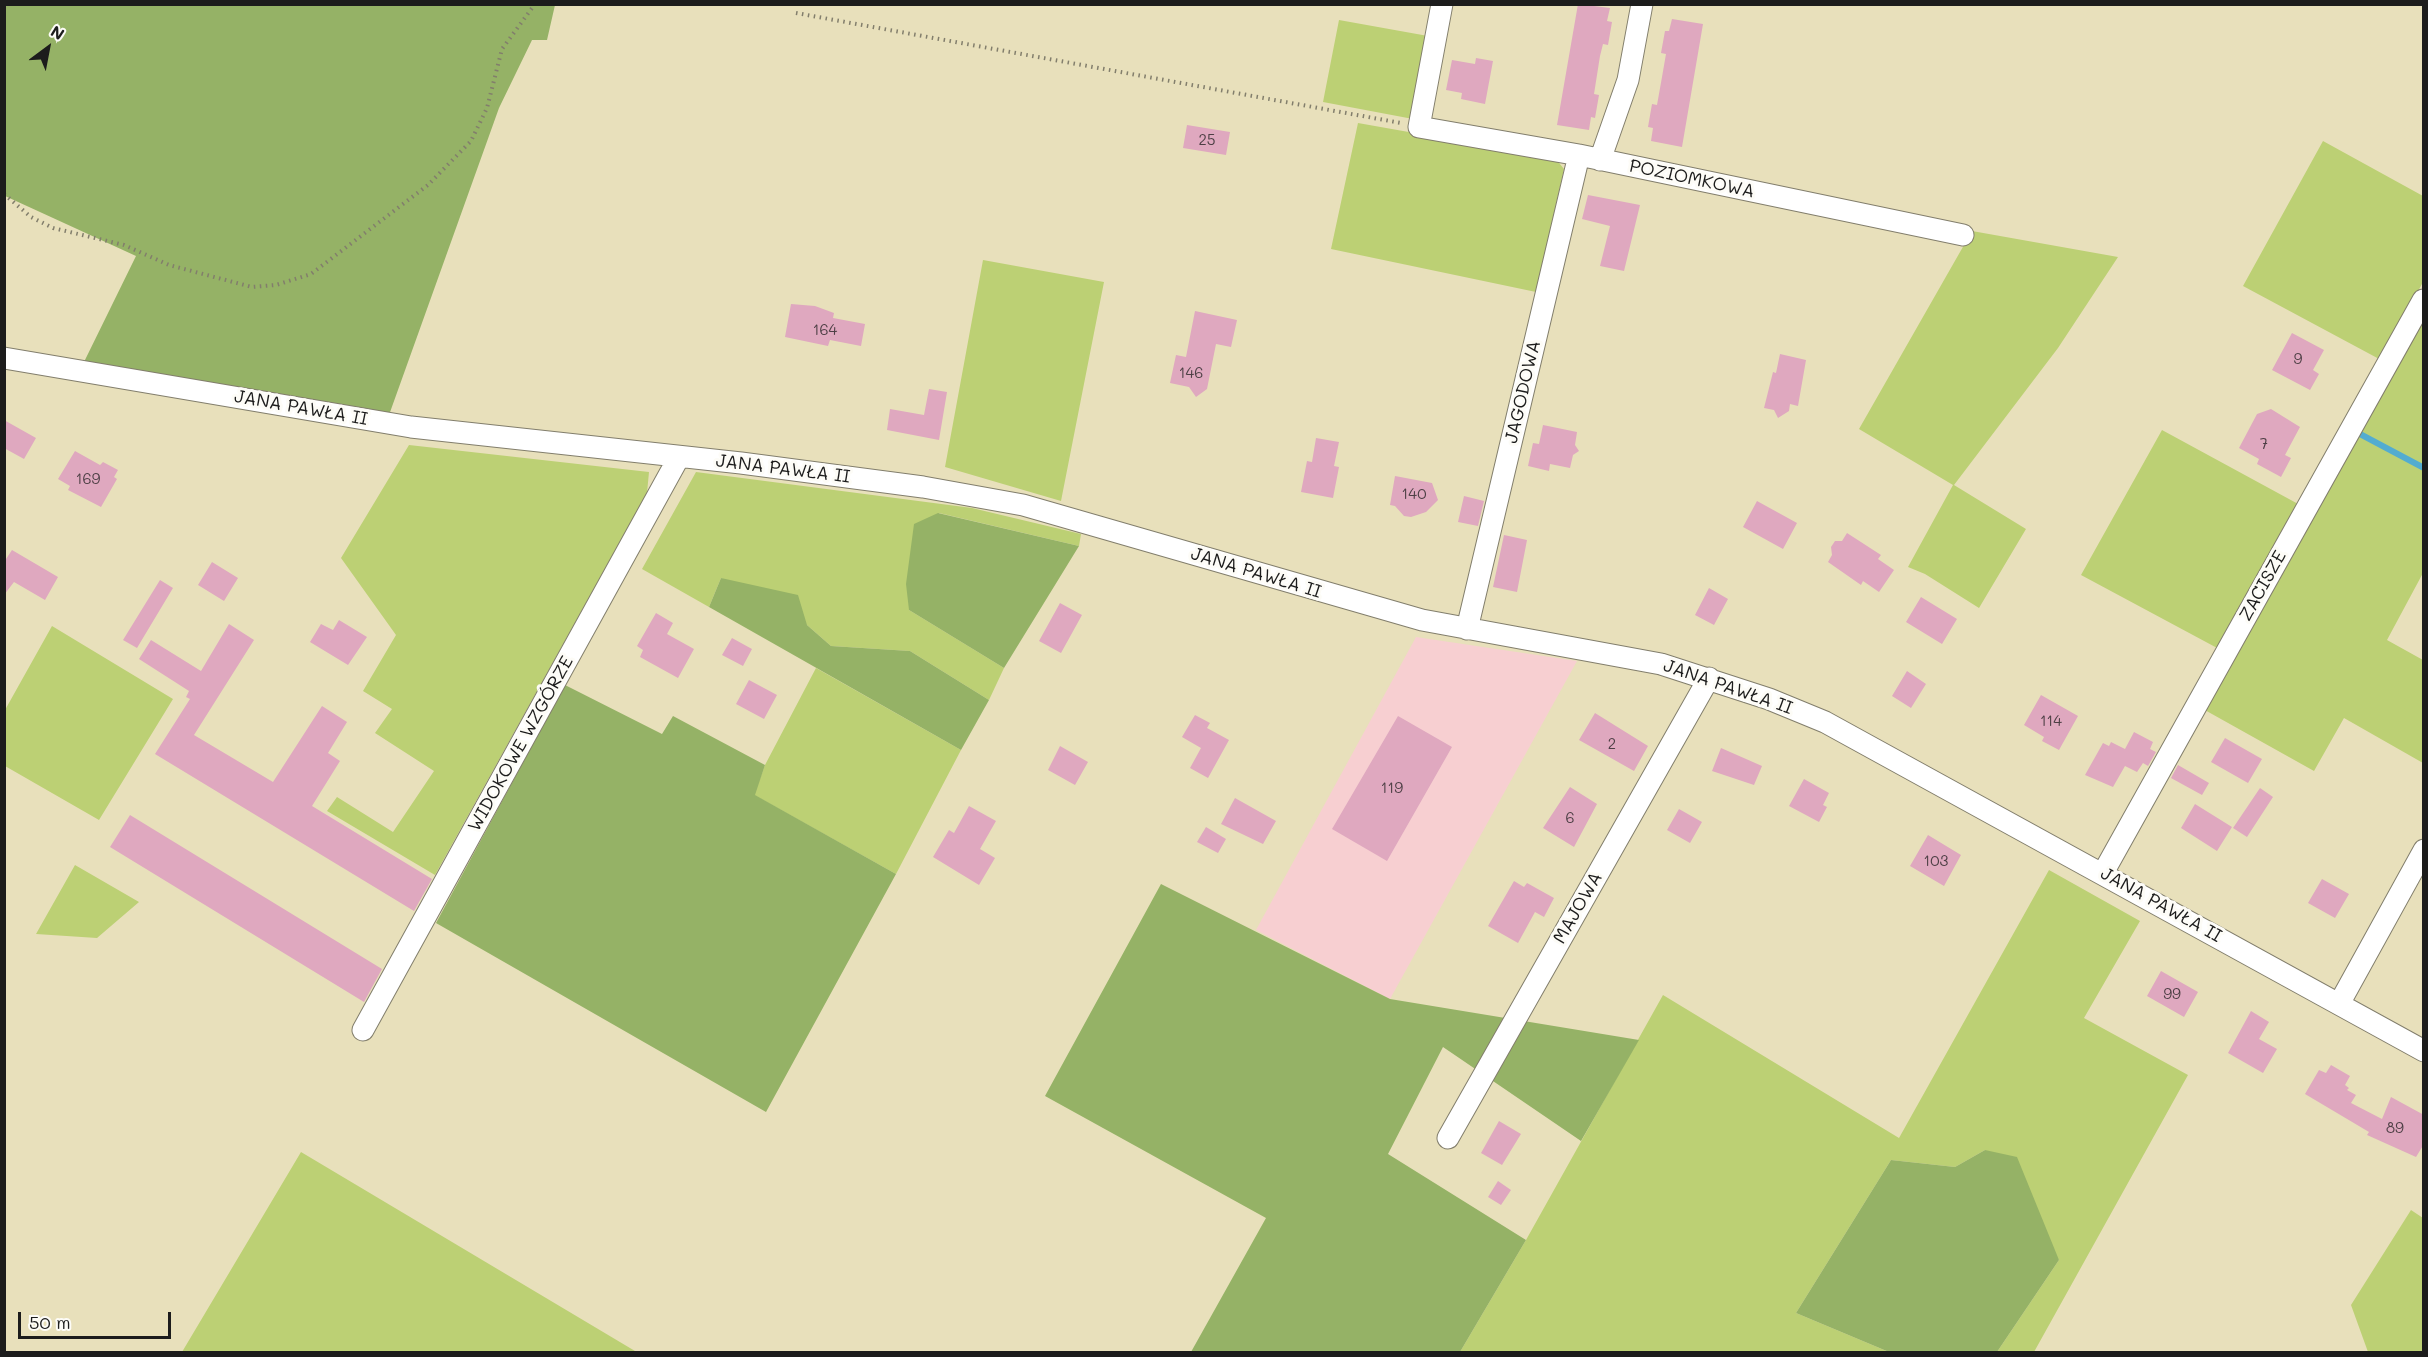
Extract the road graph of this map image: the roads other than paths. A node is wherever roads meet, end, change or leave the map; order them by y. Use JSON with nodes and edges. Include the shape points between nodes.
{"nodes":[{"id":1,"x":1442,"y":4,"type":"edge"},
{"id":2,"x":1642,"y":4,"type":"edge"},
{"id":3,"x":1579,"y":155,"type":"junction"},
{"id":4,"x":1600,"y":159,"type":"junction"},
{"id":5,"x":1963,"y":235,"type":"dead end"},
{"id":6,"x":2423,"y":300,"type":"edge"},
{"id":7,"x":4,"y":358,"type":"edge"},
{"id":8,"x":679,"y":457,"type":"junction"},
{"id":9,"x":1467,"y":629,"type":"junction"},
{"id":10,"x":1709,"y":678,"type":"junction"},
{"id":11,"x":2424,"y":850,"type":"edge"},
{"id":12,"x":2103,"y":873,"type":"junction"},
{"id":13,"x":2338,"y":1004,"type":"junction"},
{"id":14,"x":363,"y":1030,"type":"dead end"},
{"id":15,"x":2424,"y":1051,"type":"edge"},
{"id":16,"x":1448,"y":1138,"type":"dead end"}],
"edges":[{"from":1,"to":3,"type":"street","name":"POZIOMKOWA","via":[[1419,127]]},
{"from":2,"to":4,"type":"street","via":[[1628,80]]},
{"from":3,"to":4,"type":"street","name":"POZIOMKOWA"},
{"from":3,"to":9,"type":"street","name":"JAGODOWA"},
{"from":4,"to":5,"type":"street","name":"POZIOMKOWA"},
{"from":6,"to":12,"type":"street","name":"ZACISZE"},
{"from":7,"to":8,"type":"street","name":"JANA PAWŁA II","via":[[411,427]]},
{"from":8,"to":9,"type":"street","name":"JANA PAWŁA II","via":[[923,487],[1023,505],[1320,593]]},
{"from":8,"to":14,"type":"street","name":"WIDOKOWE WZGÓRZE"},
{"from":9,"to":10,"type":"street","name":"JANA PAWŁA II","via":[[1661,664]]},
{"from":10,"to":12,"type":"street","name":"JANA PAWŁA II","via":[[1825,722]]},
{"from":10,"to":16,"type":"street","name":"MAJOWA"},
{"from":11,"to":13,"type":"street"},
{"from":12,"to":13,"type":"street","name":"JANA PAWŁA II"},
{"from":13,"to":15,"type":"street","name":"JANA PAWŁA II"}]}
